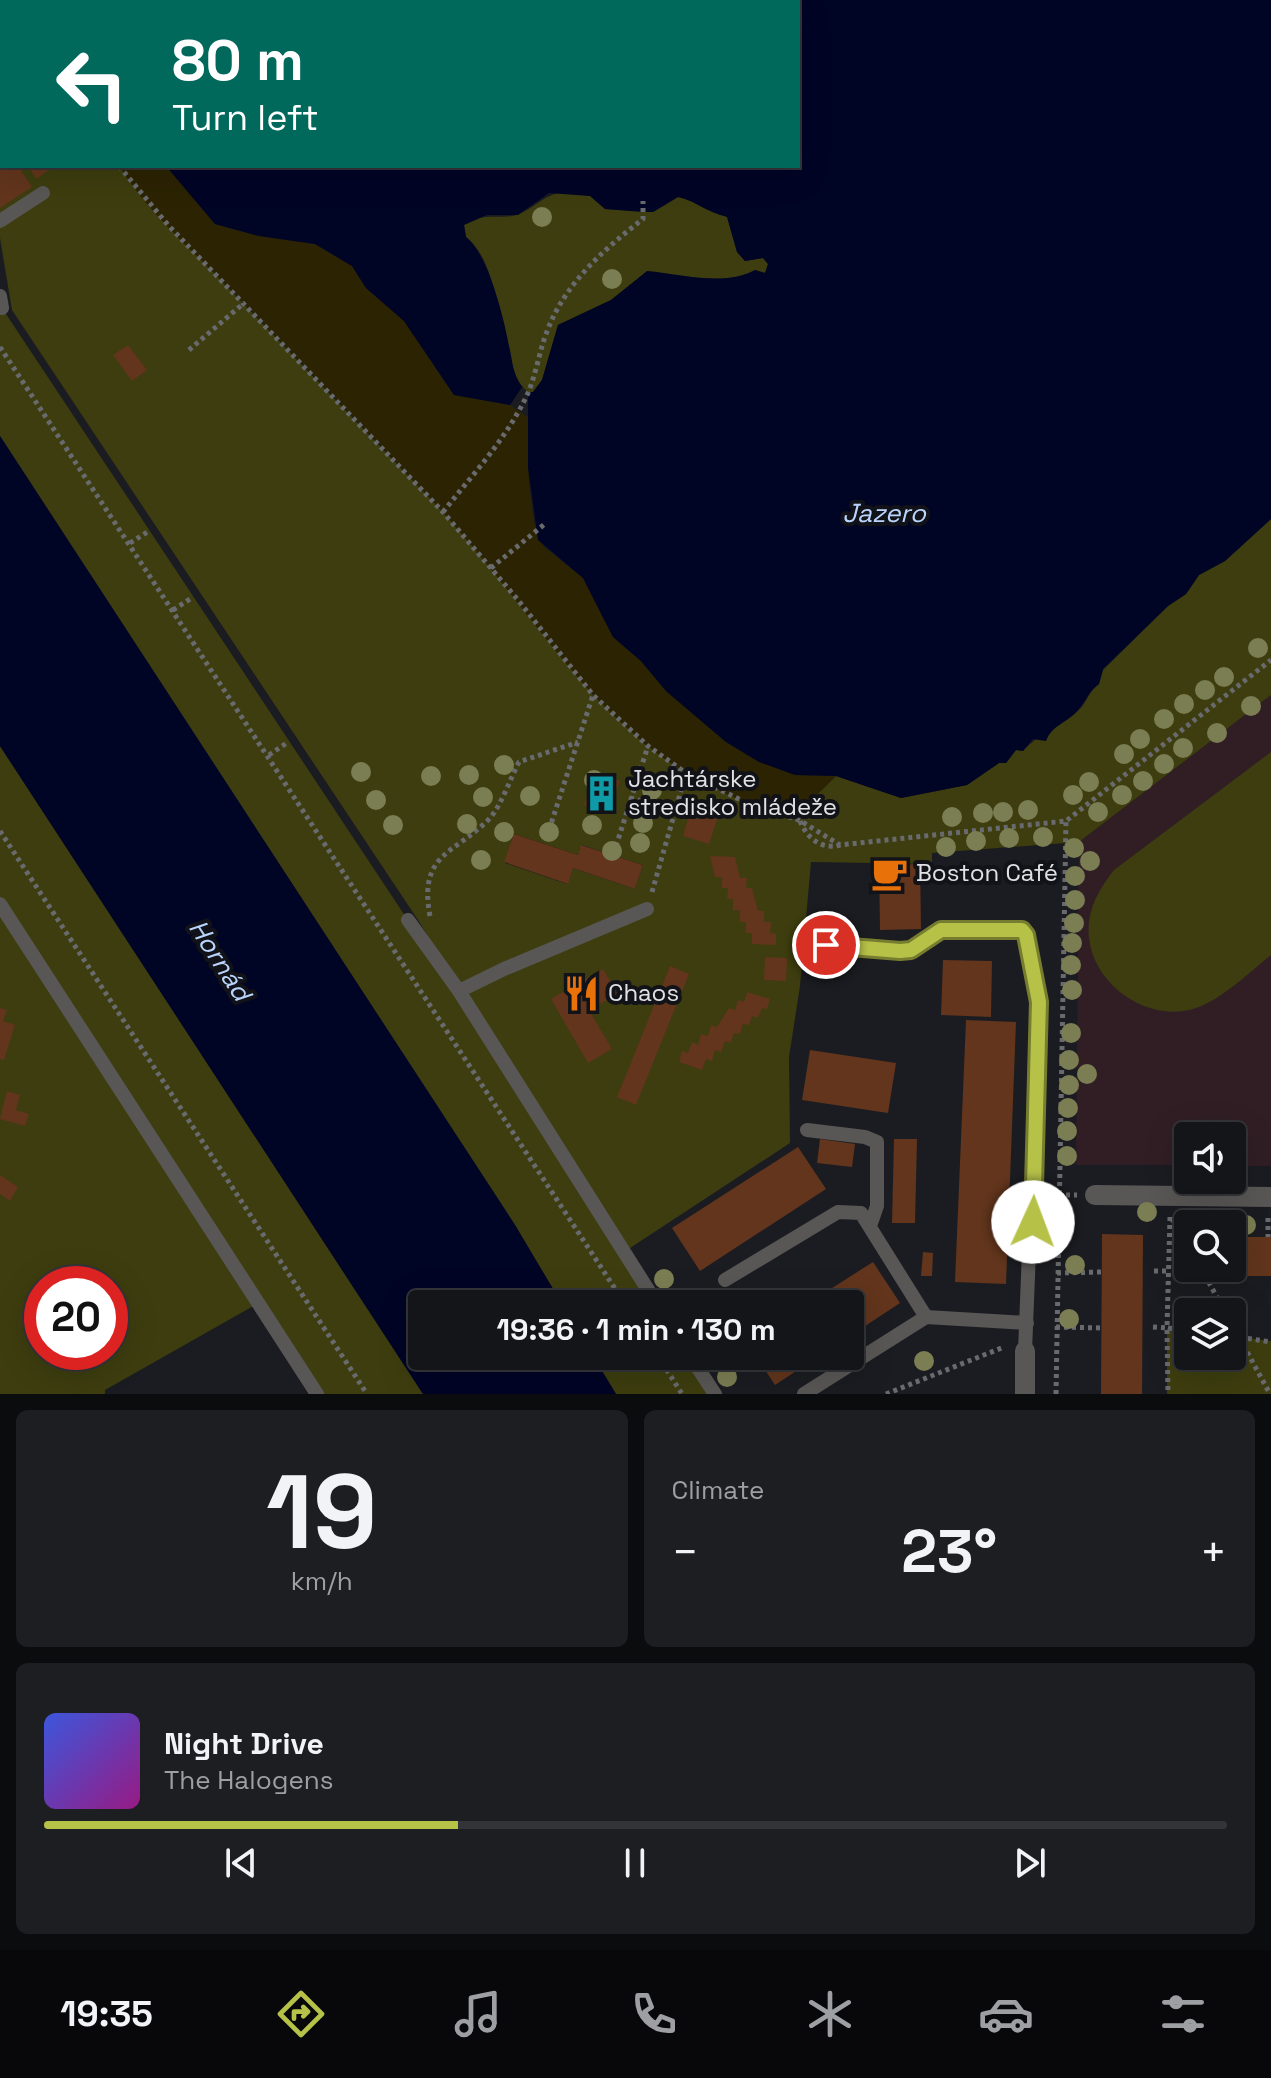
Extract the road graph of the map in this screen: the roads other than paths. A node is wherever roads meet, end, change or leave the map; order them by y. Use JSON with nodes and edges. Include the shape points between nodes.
{"nodes":[{"id":1,"x":43,"y":193,"type":"dead end"},
{"id":2,"x":0,"y":221,"type":"edge"},
{"id":3,"x":0,"y":904,"type":"edge"},
{"id":4,"x":647,"y":909,"type":"road end"},
{"id":5,"x":408,"y":920,"type":"dead end"},
{"id":6,"x":826,"y":945,"type":"dead end"},
{"id":7,"x":459,"y":991,"type":"junction"},
{"id":8,"x":807,"y":1130,"type":"dead end"},
{"id":9,"x":1095,"y":1195,"type":"dead end"},
{"id":10,"x":1271,"y":1197,"type":"edge"},
{"id":11,"x":870,"y":1226,"type":"junction"},
{"id":12,"x":725,"y":1280,"type":"dead end"},
{"id":13,"x":648,"y":1290,"type":"edge"},
{"id":14,"x":926,"y":1317,"type":"junction"},
{"id":15,"x":1027,"y":1323,"type":"junction"},
{"id":16,"x":1025,"y":1351,"type":"joint"},
{"id":17,"x":699,"y":1370,"type":"edge"},
{"id":18,"x":317,"y":1394,"type":"edge"},
{"id":19,"x":715,"y":1394,"type":"edge"},
{"id":20,"x":804,"y":1394,"type":"edge"},
{"id":21,"x":1025,"y":1394,"type":"edge"}],
"edges":[{"from":1,"to":2,"type":"lane"},
{"from":3,"to":18,"type":"lane"},
{"from":4,"to":7,"type":"lane"},
{"from":5,"to":7,"type":"lane"},
{"from":6,"to":15,"type":"lane","via":[[900,951],[911,950],[941,930],[1022,930],[1026,935],[1039,1002]]},
{"from":7,"to":13,"type":"lane"},
{"from":8,"to":11,"type":"lane","via":[[877,1142],[877,1206]]},
{"from":9,"to":10,"type":"street"},
{"from":11,"to":12,"type":"lane","via":[[861,1213],[838,1212]]},
{"from":11,"to":14,"type":"lane"},
{"from":14,"to":15,"type":"lane"},
{"from":14,"to":20,"type":"lane"},
{"from":15,"to":16,"type":"lane"},
{"from":16,"to":21,"type":"street"},
{"from":17,"to":19,"type":"lane"}]}
